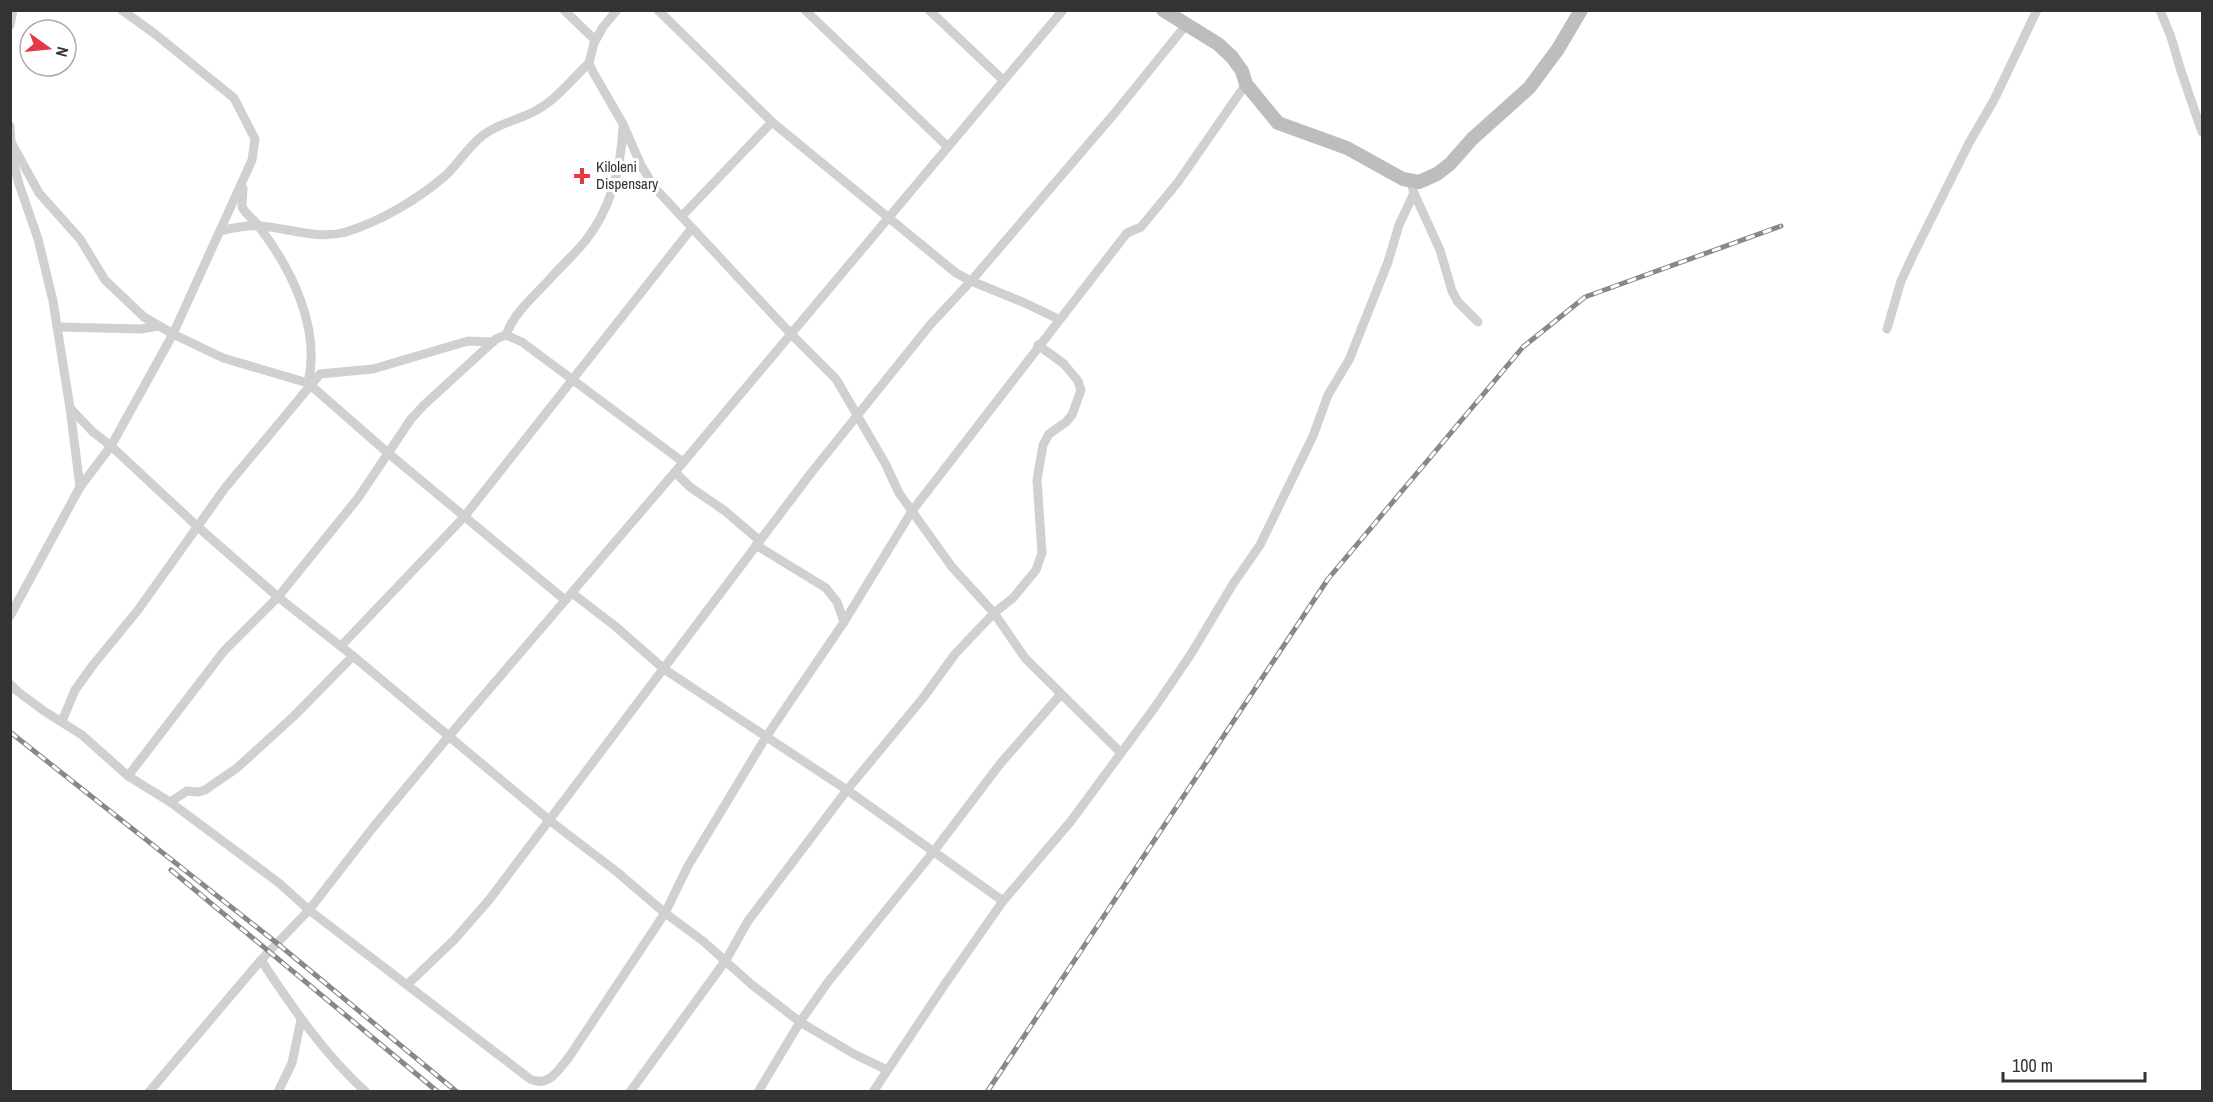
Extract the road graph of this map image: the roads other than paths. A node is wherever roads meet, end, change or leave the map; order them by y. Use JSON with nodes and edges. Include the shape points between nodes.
{"nodes":[{"id":1,"x":13,"y":10,"type":"edge"},
{"id":2,"x":122,"y":10,"type":"edge"},
{"id":3,"x":564,"y":10,"type":"edge"},
{"id":4,"x":617,"y":10,"type":"edge"},
{"id":5,"x":658,"y":10,"type":"edge"},
{"id":6,"x":805,"y":10,"type":"edge"},
{"id":7,"x":929,"y":10,"type":"edge"},
{"id":8,"x":1063,"y":10,"type":"edge"},
{"id":9,"x":1163,"y":10,"type":"edge"},
{"id":10,"x":1581,"y":10,"type":"edge"},
{"id":11,"x":2037,"y":10,"type":"edge"},
{"id":12,"x":2160,"y":10,"type":"edge"},
{"id":13,"x":10,"y":25,"type":"edge"},
{"id":14,"x":1186,"y":25,"type":"junction"},
{"id":15,"x":596,"y":40,"type":"junction"},
{"id":16,"x":589,"y":63,"type":"junction"},
{"id":17,"x":1003,"y":80,"type":"junction"},
{"id":18,"x":1246,"y":84,"type":"junction"},
{"id":19,"x":772,"y":122,"type":"junction"},
{"id":20,"x":623,"y":124,"type":"junction"},
{"id":21,"x":10,"y":126,"type":"edge"},
{"id":22,"x":2202,"y":132,"type":"edge"},
{"id":23,"x":12,"y":144,"type":"junction"},
{"id":24,"x":948,"y":147,"type":"junction"},
{"id":25,"x":11,"y":158,"type":"edge"},
{"id":26,"x":245,"y":177,"type":"junction"},
{"id":27,"x":1413,"y":187,"type":"junction"},
{"id":28,"x":682,"y":216,"type":"junction"},
{"id":29,"x":890,"y":218,"type":"junction"},
{"id":30,"x":259,"y":226,"type":"junction"},
{"id":31,"x":693,"y":228,"type":"junction"},
{"id":32,"x":220,"y":231,"type":"junction"},
{"id":33,"x":971,"y":281,"type":"junction"},
{"id":34,"x":1058,"y":319,"type":"junction"},
{"id":35,"x":1478,"y":322,"type":"dead end"},
{"id":36,"x":159,"y":326,"type":"junction"},
{"id":37,"x":58,"y":327,"type":"junction"},
{"id":38,"x":1887,"y":329,"type":"dead end"},
{"id":39,"x":173,"y":334,"type":"junction"},
{"id":40,"x":791,"y":334,"type":"junction"},
{"id":41,"x":506,"y":335,"type":"junction"},
{"id":42,"x":493,"y":342,"type":"junction"},
{"id":43,"x":1038,"y":345,"type":"junction"},
{"id":44,"x":572,"y":380,"type":"junction"},
{"id":45,"x":310,"y":385,"type":"junction"},
{"id":46,"x":70,"y":408,"type":"junction"},
{"id":47,"x":858,"y":415,"type":"junction"},
{"id":48,"x":111,"y":446,"type":"junction"},
{"id":49,"x":388,"y":453,"type":"junction"},
{"id":50,"x":683,"y":462,"type":"junction"},
{"id":51,"x":675,"y":472,"type":"junction"},
{"id":52,"x":80,"y":487,"type":"junction"},
{"id":53,"x":912,"y":511,"type":"junction"},
{"id":54,"x":464,"y":518,"type":"junction"},
{"id":55,"x":198,"y":527,"type":"junction"},
{"id":56,"x":758,"y":543,"type":"junction"},
{"id":57,"x":569,"y":596,"type":"junction"},
{"id":58,"x":278,"y":597,"type":"junction"},
{"id":59,"x":994,"y":613,"type":"junction"},
{"id":60,"x":10,"y":616,"type":"edge"},
{"id":61,"x":844,"y":622,"type":"junction"},
{"id":62,"x":341,"y":646,"type":"junction"},
{"id":63,"x":353,"y":656,"type":"junction"},
{"id":64,"x":664,"y":669,"type":"junction"},
{"id":65,"x":10,"y":684,"type":"edge"},
{"id":66,"x":1061,"y":694,"type":"junction"},
{"id":67,"x":62,"y":721,"type":"junction"},
{"id":68,"x":450,"y":736,"type":"junction"},
{"id":69,"x":766,"y":737,"type":"junction"},
{"id":70,"x":1121,"y":753,"type":"junction"},
{"id":71,"x":128,"y":776,"type":"junction"},
{"id":72,"x":847,"y":790,"type":"junction"},
{"id":73,"x":170,"y":802,"type":"junction"},
{"id":74,"x":549,"y":820,"type":"junction"},
{"id":75,"x":934,"y":850,"type":"junction"},
{"id":76,"x":1003,"y":901,"type":"junction"},
{"id":77,"x":309,"y":910,"type":"junction"},
{"id":78,"x":665,"y":913,"type":"junction"},
{"id":79,"x":261,"y":960,"type":"junction"},
{"id":80,"x":726,"y":960,"type":"junction"},
{"id":81,"x":408,"y":984,"type":"junction"},
{"id":82,"x":300,"y":1020,"type":"junction"},
{"id":83,"x":800,"y":1022,"type":"junction"},
{"id":84,"x":886,"y":1070,"type":"junction"},
{"id":85,"x":149,"y":1092,"type":"edge"},
{"id":86,"x":278,"y":1092,"type":"edge"},
{"id":87,"x":366,"y":1092,"type":"edge"},
{"id":88,"x":630,"y":1092,"type":"edge"},
{"id":89,"x":758,"y":1092,"type":"edge"},
{"id":90,"x":873,"y":1092,"type":"edge"}],
"edges":[{"from":1,"to":13,"type":"street"},
{"from":2,"to":26,"type":"street","via":[[234,98],[255,138]]},
{"from":3,"to":15,"type":"street"},
{"from":4,"to":15,"type":"street"},
{"from":5,"to":19,"type":"street"},
{"from":6,"to":24,"type":"street"},
{"from":7,"to":17,"type":"street"},
{"from":8,"to":17,"type":"street"},
{"from":9,"to":14,"type":"street"},
{"from":10,"to":27,"type":"street","via":[[1558,50],[1528,88],[1443,169]]},
{"from":11,"to":38,"type":"street","via":[[1914,250]]},
{"from":12,"to":22,"type":"street"},
{"from":14,"to":18,"type":"street","via":[[1232,57]]},
{"from":14,"to":33,"type":"street"},
{"from":15,"to":16,"type":"street"},
{"from":16,"to":20,"type":"street"},
{"from":16,"to":30,"type":"street","via":[[542,107],[484,134],[427,190],[375,220],[328,235]]},
{"from":17,"to":24,"type":"street"},
{"from":18,"to":27,"type":"street","via":[[1278,123],[1347,148]]},
{"from":18,"to":34,"type":"street","via":[[1178,182],[1141,227],[1127,233]]},
{"from":19,"to":28,"type":"street"},
{"from":19,"to":29,"type":"street"},
{"from":20,"to":28,"type":"street","via":[[647,178]]},
{"from":20,"to":41,"type":"street","via":[[619,171],[607,205],[586,240],[516,315]]},
{"from":21,"to":23,"type":"street"},
{"from":23,"to":25,"type":"street"},
{"from":23,"to":36,"type":"street","via":[[39,194],[80,239],[105,280]]},
{"from":24,"to":29,"type":"street"},
{"from":25,"to":37,"type":"street","via":[[38,239]]},
{"from":26,"to":30,"type":"street","via":[[242,207]]},
{"from":26,"to":32,"type":"street"},
{"from":27,"to":35,"type":"street","via":[[1440,250],[1452,291]]},
{"from":27,"to":70,"type":"street","via":[[1349,360],[1328,395],[1270,527],[1191,654]]},
{"from":28,"to":31,"type":"street"},
{"from":29,"to":33,"type":"street"},
{"from":29,"to":40,"type":"street"},
{"from":30,"to":32,"type":"street"},
{"from":30,"to":45,"type":"street","via":[[303,306],[311,360]]},
{"from":31,"to":40,"type":"street"},
{"from":31,"to":44,"type":"street"},
{"from":32,"to":39,"type":"street"},
{"from":33,"to":34,"type":"street"},
{"from":33,"to":47,"type":"street"},
{"from":34,"to":43,"type":"street"},
{"from":36,"to":37,"type":"street"},
{"from":36,"to":39,"type":"street"},
{"from":37,"to":46,"type":"street"},
{"from":39,"to":45,"type":"street","via":[[223,358]]},
{"from":39,"to":48,"type":"street"},
{"from":40,"to":47,"type":"street","via":[[836,379]]},
{"from":40,"to":50,"type":"street"},
{"from":41,"to":42,"type":"street"},
{"from":41,"to":44,"type":"street","via":[[522,342]]},
{"from":42,"to":45,"type":"street","via":[[468,341],[373,369],[323,373]]},
{"from":42,"to":49,"type":"street","via":[[424,405]]},
{"from":43,"to":53,"type":"street"},
{"from":43,"to":59,"type":"street","via":[[1064,364],[1081,390],[1072,415],[1049,434],[1043,445],[1037,471],[1040,561],[1013,598]]},
{"from":44,"to":50,"type":"street"},
{"from":44,"to":54,"type":"street"},
{"from":45,"to":49,"type":"street"},
{"from":45,"to":55,"type":"street"},
{"from":46,"to":48,"type":"street"},
{"from":46,"to":52,"type":"street"},
{"from":47,"to":53,"type":"street"},
{"from":47,"to":56,"type":"street"},
{"from":48,"to":52,"type":"street"},
{"from":48,"to":55,"type":"street"},
{"from":49,"to":54,"type":"street"},
{"from":49,"to":58,"type":"street","via":[[358,498]]},
{"from":50,"to":51,"type":"street"},
{"from":51,"to":56,"type":"street"},
{"from":51,"to":57,"type":"street"},
{"from":52,"to":60,"type":"street"},
{"from":53,"to":59,"type":"street","via":[[952,567]]},
{"from":53,"to":61,"type":"street"},
{"from":54,"to":57,"type":"street"},
{"from":54,"to":62,"type":"street"},
{"from":55,"to":58,"type":"street"},
{"from":55,"to":67,"type":"street","via":[[75,690]]},
{"from":56,"to":61,"type":"street","via":[[826,588],[837,602]]},
{"from":56,"to":64,"type":"street"},
{"from":57,"to":64,"type":"street","via":[[615,626]]},
{"from":57,"to":68,"type":"street"},
{"from":58,"to":62,"type":"street"},
{"from":58,"to":71,"type":"street","via":[[224,651]]},
{"from":59,"to":66,"type":"street","via":[[1025,658]]},
{"from":59,"to":72,"type":"street","via":[[955,654]]},
{"from":61,"to":69,"type":"street"},
{"from":62,"to":63,"type":"street"},
{"from":63,"to":68,"type":"street"},
{"from":63,"to":73,"type":"street","via":[[237,768],[206,790],[187,791]]},
{"from":64,"to":69,"type":"street"},
{"from":64,"to":74,"type":"street"},
{"from":65,"to":67,"type":"street"},
{"from":66,"to":70,"type":"street"},
{"from":66,"to":75,"type":"street","via":[[1000,764]]},
{"from":67,"to":71,"type":"street"},
{"from":68,"to":74,"type":"street"},
{"from":68,"to":77,"type":"street"},
{"from":69,"to":72,"type":"street"},
{"from":69,"to":78,"type":"street","via":[[688,866]]},
{"from":70,"to":76,"type":"street","via":[[1071,821]]},
{"from":71,"to":73,"type":"street"},
{"from":72,"to":75,"type":"street"},
{"from":72,"to":80,"type":"street","via":[[748,921]]},
{"from":73,"to":77,"type":"street"},
{"from":74,"to":78,"type":"street"},
{"from":74,"to":81,"type":"street","via":[[489,900]]},
{"from":75,"to":76,"type":"street"},
{"from":75,"to":83,"type":"street"},
{"from":76,"to":84,"type":"street"},
{"from":77,"to":79,"type":"street"},
{"from":77,"to":81,"type":"street"},
{"from":78,"to":80,"type":"street"},
{"from":78,"to":81,"type":"street","via":[[569,1056],[542,1083],[530,1079]]},
{"from":79,"to":82,"type":"street"},
{"from":79,"to":85,"type":"street"},
{"from":80,"to":83,"type":"street"},
{"from":80,"to":88,"type":"street"},
{"from":82,"to":86,"type":"street","via":[[292,1064]]},
{"from":82,"to":87,"type":"street"},
{"from":83,"to":84,"type":"street"},
{"from":83,"to":89,"type":"street"},
{"from":84,"to":90,"type":"street"}]}
